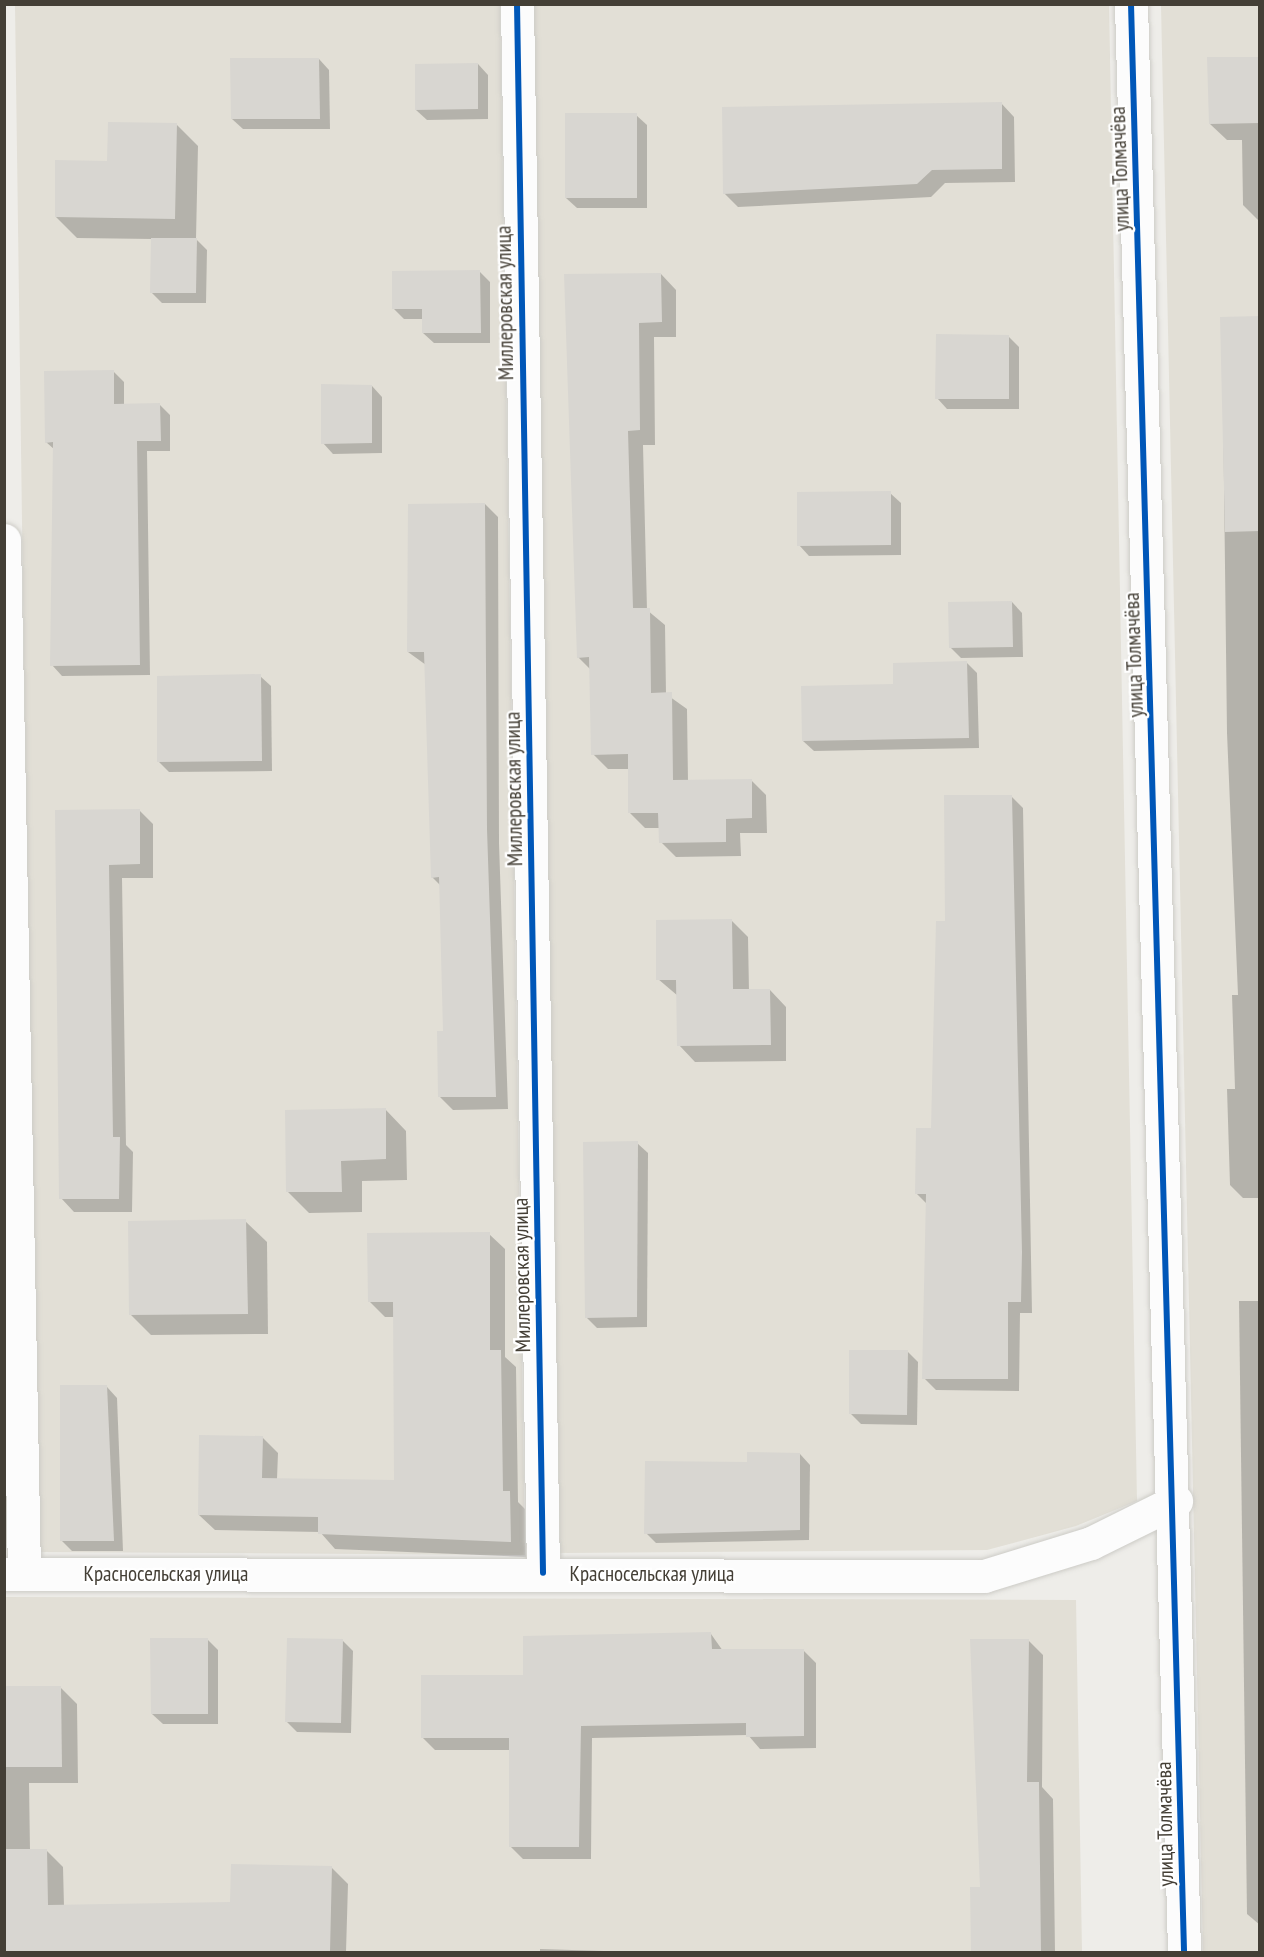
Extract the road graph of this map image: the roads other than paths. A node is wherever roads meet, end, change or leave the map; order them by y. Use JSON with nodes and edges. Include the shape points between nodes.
{"nodes":[{"id":1,"x":517,"y":4,"type":"edge"},
{"id":2,"x":1131,"y":4,"type":"edge"},
{"id":3,"x":4,"y":540,"type":"edge"},
{"id":4,"x":1176,"y":1501,"type":"junction"},
{"id":5,"x":543,"y":1573,"type":"junction"},
{"id":6,"x":14,"y":1574,"type":"edge"},
{"id":7,"x":1184,"y":1953,"type":"edge"}],
"edges":[{"from":1,"to":5,"type":"street","name":"Миллеровская улица"},
{"from":2,"to":4,"type":"street","name":"улица Толмачёва"},
{"from":3,"to":6,"type":"street"},
{"from":4,"to":5,"type":"street","name":"Красносельская улица","via":[[1091,1543],[984,1576]]},
{"from":4,"to":7,"type":"street","name":"улица Толмачёва"},
{"from":5,"to":6,"type":"street","name":"Красносельская улица"}]}
